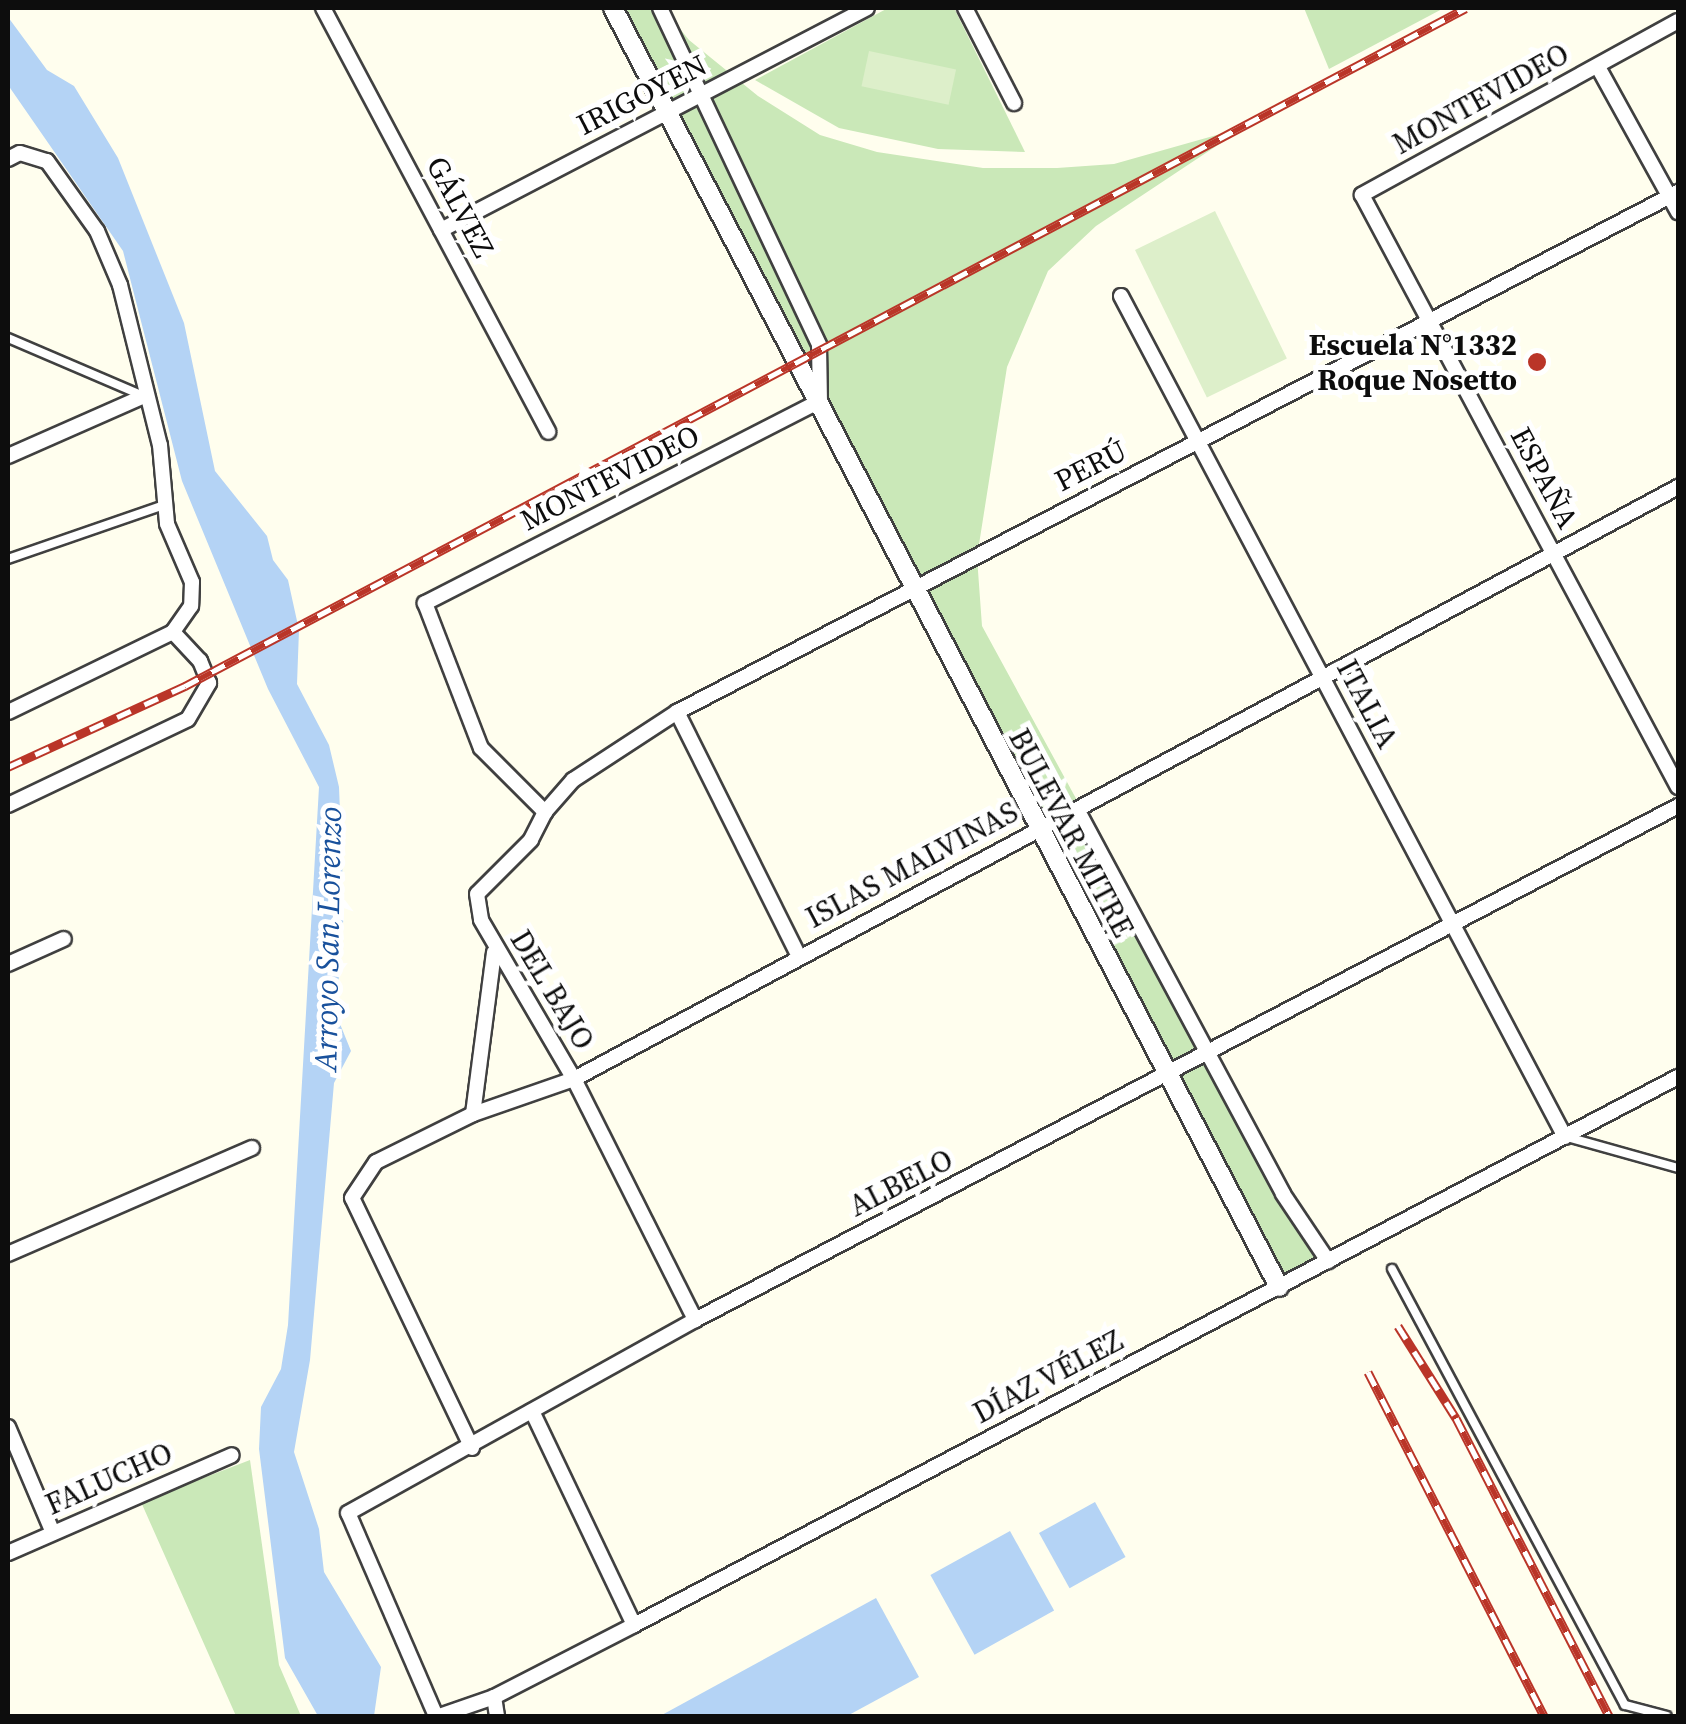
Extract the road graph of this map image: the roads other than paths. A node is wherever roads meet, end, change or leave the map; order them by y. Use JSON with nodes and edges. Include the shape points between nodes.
{"nodes":[{"id":1,"x":323,"y":8,"type":"edge"},
{"id":2,"x":613,"y":8,"type":"edge"},
{"id":3,"x":660,"y":8,"type":"edge"},
{"id":4,"x":867,"y":8,"type":"edge"},
{"id":5,"x":964,"y":8,"type":"edge"},
{"id":6,"x":1678,"y":21,"type":"edge"},
{"id":7,"x":1598,"y":67,"type":"junction"},
{"id":8,"x":705,"y":92,"type":"junction"},
{"id":9,"x":1014,"y":103,"type":"dead end"},
{"id":10,"x":668,"y":111,"type":"junction"},
{"id":11,"x":14,"y":156,"type":"edge"},
{"id":12,"x":1674,"y":194,"type":"edge"},
{"id":13,"x":1362,"y":196,"type":"joint"},
{"id":14,"x":1678,"y":212,"type":"edge"},
{"id":15,"x":441,"y":230,"type":"junction"},
{"id":16,"x":1121,"y":296,"type":"dead end"},
{"id":17,"x":1428,"y":322,"type":"junction"},
{"id":18,"x":8,"y":338,"type":"edge"},
{"id":19,"x":144,"y":396,"type":"junction"},
{"id":20,"x":820,"y":401,"type":"junction"},
{"id":21,"x":548,"y":432,"type":"dead end"},
{"id":22,"x":1197,"y":442,"type":"junction"},
{"id":23,"x":8,"y":456,"type":"edge"},
{"id":24,"x":1678,"y":487,"type":"edge"},
{"id":25,"x":165,"y":505,"type":"junction"},
{"id":26,"x":1554,"y":556,"type":"junction"},
{"id":27,"x":8,"y":559,"type":"edge"},
{"id":28,"x":912,"y":590,"type":"junction"},
{"id":29,"x":173,"y":632,"type":"junction"},
{"id":30,"x":1322,"y":678,"type":"junction"},
{"id":31,"x":8,"y":712,"type":"edge"},
{"id":32,"x":677,"y":712,"type":"junction"},
{"id":33,"x":1678,"y":787,"type":"edge"},
{"id":34,"x":8,"y":805,"type":"edge"},
{"id":35,"x":1678,"y":806,"type":"edge"},
{"id":36,"x":1078,"y":811,"type":"junction"},
{"id":37,"x":546,"y":812,"type":"junction"},
{"id":38,"x":1037,"y":828,"type":"junction"},
{"id":39,"x":1454,"y":928,"type":"junction"},
{"id":40,"x":64,"y":940,"type":"dead end"},
{"id":41,"x":494,"y":951,"type":"junction"},
{"id":42,"x":799,"y":957,"type":"junction"},
{"id":43,"x":8,"y":964,"type":"edge"},
{"id":44,"x":1210,"y":1056,"type":"junction"},
{"id":45,"x":1167,"y":1076,"type":"junction"},
{"id":46,"x":1678,"y":1078,"type":"edge"},
{"id":47,"x":574,"y":1079,"type":"junction"},
{"id":48,"x":473,"y":1114,"type":"junction"},
{"id":49,"x":1565,"y":1137,"type":"junction"},
{"id":50,"x":252,"y":1148,"type":"dead end"},
{"id":51,"x":1678,"y":1168,"type":"edge"},
{"id":52,"x":8,"y":1254,"type":"edge"},
{"id":53,"x":1328,"y":1261,"type":"junction"},
{"id":54,"x":1392,"y":1269,"type":"dead end"},
{"id":55,"x":1279,"y":1286,"type":"junction"},
{"id":56,"x":696,"y":1320,"type":"junction"},
{"id":57,"x":532,"y":1411,"type":"junction"},
{"id":58,"x":8,"y":1427,"type":"edge"},
{"id":59,"x":472,"y":1448,"type":"junction"},
{"id":60,"x":232,"y":1454,"type":"dead end"},
{"id":61,"x":53,"y":1533,"type":"junction"},
{"id":62,"x":8,"y":1552,"type":"edge"},
{"id":63,"x":634,"y":1625,"type":"junction"},
{"id":64,"x":494,"y":1696,"type":"junction"},
{"id":65,"x":437,"y":1716,"type":"edge"},
{"id":66,"x":497,"y":1716,"type":"edge"},
{"id":67,"x":1667,"y":1716,"type":"edge"}],
"edges":[{"from":1,"to":15,"type":"street","name":"GÁLVEZ"},
{"from":2,"to":10,"type":"street","name":"BULEVAR MITRE"},
{"from":3,"to":8,"type":"street","name":"BULEVAR MITRE"},
{"from":4,"to":8,"type":"street","name":"IRIGOYEN"},
{"from":5,"to":9,"type":"street"},
{"from":6,"to":7,"type":"street","name":"MONTEVIDEO"},
{"from":7,"to":12,"type":"street"},
{"from":7,"to":13,"type":"street","name":"MONTEVIDEO"},
{"from":8,"to":10,"type":"street","name":"IRIGOYEN"},
{"from":8,"to":20,"type":"street","name":"BULEVAR MITRE","via":[[819,345]]},
{"from":10,"to":15,"type":"street","name":"IRIGOYEN"},
{"from":10,"to":20,"type":"street","name":"BULEVAR MITRE"},
{"from":11,"to":19,"type":"street","via":[[47,161],[97,232],[134,334]]},
{"from":12,"to":14,"type":"street"},
{"from":12,"to":17,"type":"street","name":"PERÚ"},
{"from":13,"to":17,"type":"street","name":"ESPAÑA"},
{"from":15,"to":21,"type":"street","name":"GÁLVEZ"},
{"from":16,"to":22,"type":"street","name":"ITALIA"},
{"from":17,"to":22,"type":"street","name":"PERÚ"},
{"from":17,"to":26,"type":"street","name":"ESPAÑA"},
{"from":18,"to":19,"type":"lane"},
{"from":19,"to":23,"type":"street"},
{"from":19,"to":25,"type":"street","via":[[168,475]]},
{"from":20,"to":28,"type":"street","name":"BULEVAR MITRE"},
{"from":20,"to":37,"type":"street","name":"MONTEVIDEO","via":[[425,603],[482,748]]},
{"from":22,"to":28,"type":"street","name":"PERÚ"},
{"from":22,"to":30,"type":"street","name":"ITALIA"},
{"from":24,"to":26,"type":"street","name":"ISLAS MALVINAS"},
{"from":25,"to":27,"type":"lane"},
{"from":25,"to":29,"type":"street","via":[[192,582],[191,606]]},
{"from":26,"to":30,"type":"street","name":"ISLAS MALVINAS"},
{"from":26,"to":33,"type":"street","name":"ESPAÑA"},
{"from":28,"to":32,"type":"street","name":"PERÚ"},
{"from":28,"to":38,"type":"street","name":"BULEVAR MITRE"},
{"from":29,"to":31,"type":"street"},
{"from":29,"to":34,"type":"street","via":[[200,660],[209,683],[188,719]]},
{"from":30,"to":36,"type":"street","name":"ISLAS MALVINAS"},
{"from":30,"to":39,"type":"street","name":"ITALIA"},
{"from":32,"to":37,"type":"street","name":"PERÚ","via":[[573,780]]},
{"from":32,"to":42,"type":"street"},
{"from":35,"to":39,"type":"street","name":"ALBELO"},
{"from":36,"to":38,"type":"street","name":"ISLAS MALVINAS"},
{"from":36,"to":44,"type":"street","name":"BULEVAR MITRE"},
{"from":37,"to":41,"type":"street","name":"DEL BAJO","via":[[531,840],[477,894]]},
{"from":38,"to":42,"type":"street","name":"ISLAS MALVINAS"},
{"from":38,"to":45,"type":"street","name":"BULEVAR MITRE"},
{"from":39,"to":44,"type":"street","name":"ALBELO"},
{"from":39,"to":49,"type":"street","name":"ITALIA"},
{"from":40,"to":43,"type":"street"},
{"from":41,"to":47,"type":"street","name":"DEL BAJO"},
{"from":41,"to":48,"type":"street"},
{"from":42,"to":47,"type":"street","name":"ISLAS MALVINAS"},
{"from":44,"to":45,"type":"street","name":"ALBELO"},
{"from":44,"to":53,"type":"street","name":"BULEVAR MITRE","via":[[1283,1194]]},
{"from":45,"to":55,"type":"street","name":"BULEVAR MITRE"},
{"from":45,"to":56,"type":"street","name":"ALBELO"},
{"from":46,"to":49,"type":"street","name":"DÍAZ VÉLEZ"},
{"from":47,"to":48,"type":"street","name":"ISLAS MALVINAS"},
{"from":47,"to":56,"type":"street","name":"DEL BAJO"},
{"from":48,"to":59,"type":"street","name":"ISLAS MALVINAS","via":[[376,1162],[352,1198]]},
{"from":49,"to":51,"type":"lane"},
{"from":49,"to":53,"type":"street","name":"DÍAZ VÉLEZ"},
{"from":50,"to":52,"type":"street"},
{"from":53,"to":55,"type":"street","name":"DÍAZ VÉLEZ"},
{"from":54,"to":67,"type":"lane","via":[[1625,1705]]},
{"from":55,"to":63,"type":"street","name":"DÍAZ VÉLEZ"},
{"from":56,"to":57,"type":"street","name":"ALBELO"},
{"from":57,"to":59,"type":"street","name":"ALBELO"},
{"from":57,"to":63,"type":"street"},
{"from":58,"to":61,"type":"street"},
{"from":59,"to":65,"type":"street","name":"ALBELO","via":[[348,1513]]},
{"from":60,"to":61,"type":"street","name":"FALUCHO"},
{"from":61,"to":62,"type":"street","name":"FALUCHO"},
{"from":63,"to":64,"type":"street","name":"DÍAZ VÉLEZ"},
{"from":64,"to":65,"type":"street","name":"DÍAZ VÉLEZ"},
{"from":64,"to":66,"type":"street"}]}
